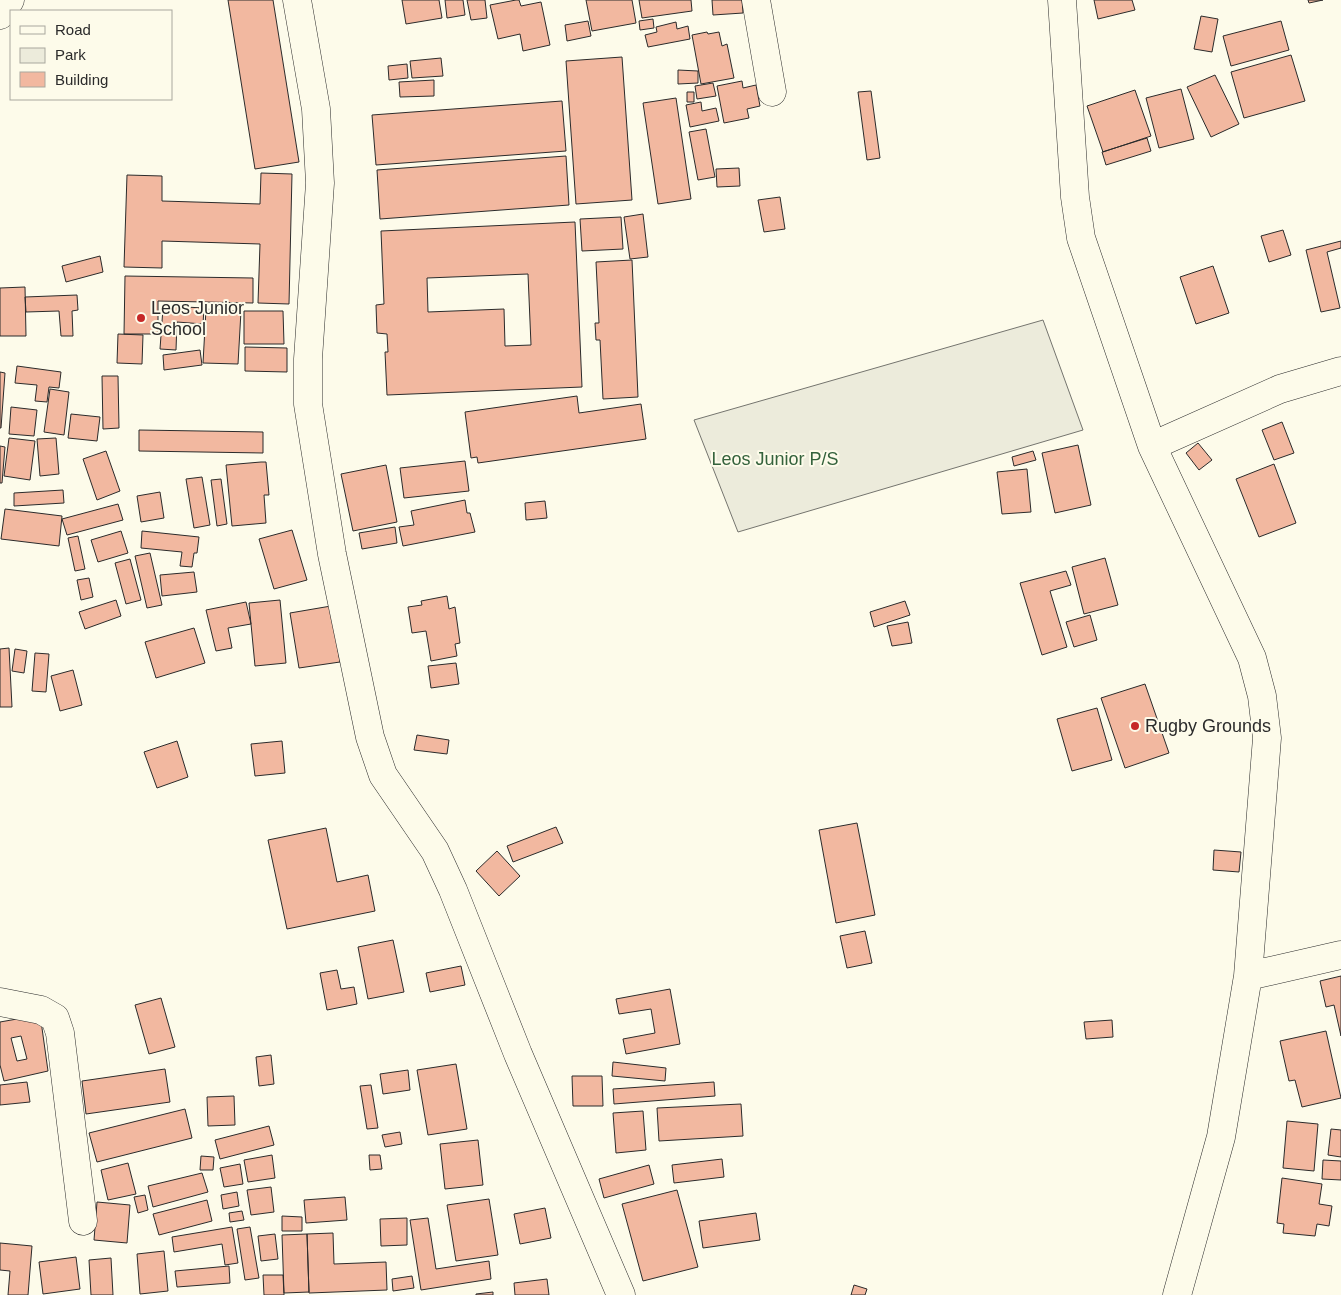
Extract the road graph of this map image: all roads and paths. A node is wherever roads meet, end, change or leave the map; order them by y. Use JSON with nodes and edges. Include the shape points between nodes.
{"nodes":[{"id":1,"x":10,"y":0,"type":"edge"},
{"id":2,"x":297,"y":0,"type":"edge"},
{"id":3,"x":756,"y":0,"type":"edge"},
{"id":4,"x":1062,"y":0,"type":"edge"},
{"id":5,"x":0,"y":15,"type":"edge"},
{"id":6,"x":772,"y":92,"type":"dead end"},
{"id":7,"x":1341,"y":371,"type":"edge"},
{"id":8,"x":1152,"y":446,"type":"junction"},
{"id":9,"x":1341,"y":955,"type":"edge"},
{"id":10,"x":1248,"y":976,"type":"junction"},
{"id":11,"x":0,"y":1002,"type":"edge"},
{"id":12,"x":83,"y":1221,"type":"dead end"},
{"id":13,"x":621,"y":1295,"type":"edge"},
{"id":14,"x":1177,"y":1295,"type":"edge"}],
"edges":[{"from":1,"to":5,"type":"street"},
{"from":2,"to":13,"type":"street","via":[[316,109],[320,183],[308,404],[332,554],[370,738],[382,775],[435,851],[450,882],[518,1054]]},
{"from":3,"to":6,"type":"street"},
{"from":4,"to":8,"type":"street","via":[[1075,197],[1081,238]]},
{"from":7,"to":8,"type":"street","via":[[1280,388]]},
{"from":8,"to":10,"type":"street","via":[[1252,658],[1262,696],[1266,738]]},
{"from":9,"to":10,"type":"street"},
{"from":10,"to":14,"type":"street","via":[[1221,1138]]},
{"from":11,"to":12,"type":"street","via":[[41,1010],[54,1018],[60,1033]]}]}
